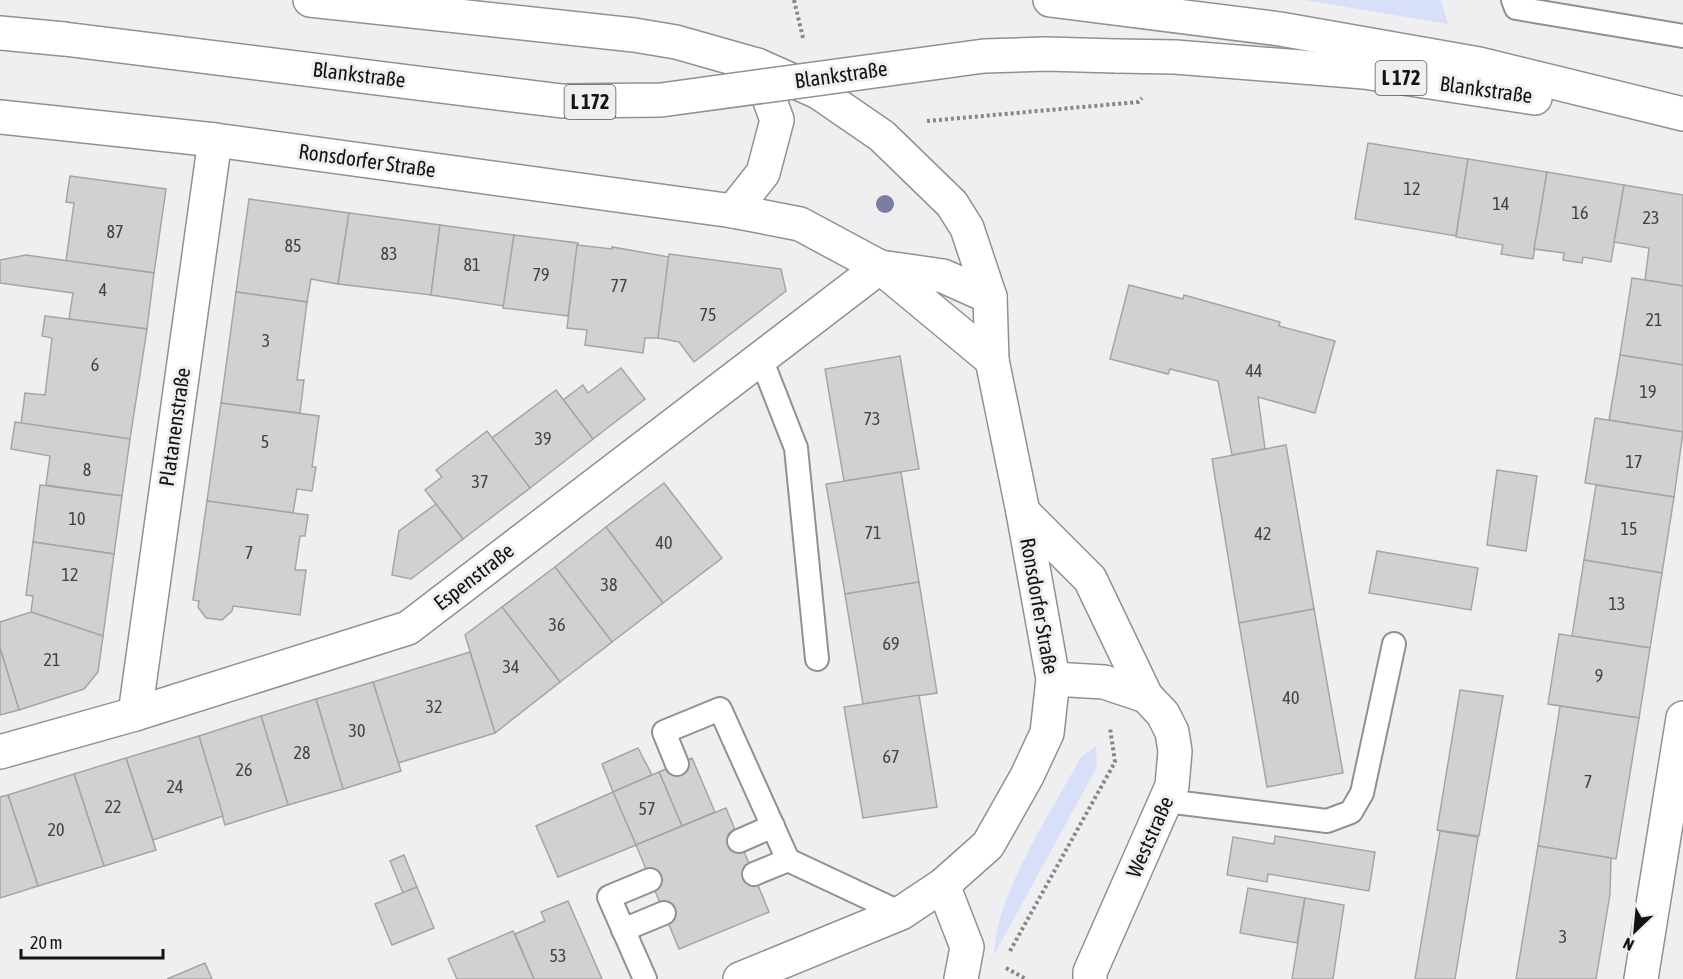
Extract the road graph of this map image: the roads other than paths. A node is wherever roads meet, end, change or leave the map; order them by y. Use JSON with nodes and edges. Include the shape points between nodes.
{"nodes":[{"id":1,"x":310,"y":0,"type":"edge"},
{"id":2,"x":1050,"y":0,"type":"edge"},
{"id":3,"x":1513,"y":0,"type":"edge"},
{"id":4,"x":1131,"y":5,"type":"edge"},
{"id":5,"x":0,"y":33,"type":"edge"},
{"id":6,"x":1683,"y":36,"type":"edge"},
{"id":7,"x":757,"y":65,"type":"junction"},
{"id":8,"x":1683,"y":116,"type":"edge"},
{"id":9,"x":0,"y":117,"type":"edge"},
{"id":10,"x":215,"y":140,"type":"junction"},
{"id":11,"x":733,"y":211,"type":"junction"},
{"id":12,"x":880,"y":267,"type":"junction"},
{"id":13,"x":990,"y":297,"type":"junction"},
{"id":14,"x":760,"y":356,"type":"junction"},
{"id":15,"x":992,"y":360,"type":"junction"},
{"id":16,"x":1023,"y":512,"type":"junction"},
{"id":17,"x":1394,"y":644,"type":"dead end"},
{"id":18,"x":817,"y":659,"type":"dead end"},
{"id":19,"x":1053,"y":680,"type":"junction"},
{"id":20,"x":1146,"y":696,"type":"junction"},
{"id":21,"x":135,"y":714,"type":"junction"},
{"id":22,"x":1683,"y":718,"type":"edge"},
{"id":23,"x":0,"y":752,"type":"edge"},
{"id":24,"x":677,"y":764,"type":"dead end"},
{"id":25,"x":1166,"y":801,"type":"junction"},
{"id":26,"x":773,"y":826,"type":"junction"},
{"id":27,"x":739,"y":841,"type":"dead end"},
{"id":28,"x":788,"y":860,"type":"junction"},
{"id":29,"x":753,"y":874,"type":"dead end"},
{"id":30,"x":650,"y":880,"type":"dead end"},
{"id":31,"x":943,"y":885,"type":"junction"},
{"id":32,"x":664,"y":913,"type":"dead end"},
{"id":33,"x":901,"y":913,"type":"junction"},
{"id":34,"x":623,"y":930,"type":"junction"},
{"id":35,"x":645,"y":979,"type":"edge"},
{"id":36,"x":740,"y":979,"type":"edge"},
{"id":37,"x":961,"y":979,"type":"edge"},
{"id":38,"x":1090,"y":979,"type":"edge"},
{"id":39,"x":1641,"y":979,"type":"edge"}],
"edges":[{"from":1,"to":7,"type":"street","name":"Ronsdorfer Straße","via":[[634,35],[676,42]]},
{"from":2,"to":4,"type":"street","name":"Blankstraße","number":"L 172"},
{"from":3,"to":6,"type":"lane","via":[[1516,8]]},
{"from":4,"to":8,"type":"street","name":"Blankstraße","number":"L 172","via":[[1479,64]]},
{"from":5,"to":8,"type":"street","name":"Blankstraße","number":"L 172","bridge":true,"via":[[611,103],[661,100],[984,56],[1046,54],[1175,57],[1364,72]]},
{"from":7,"to":11,"type":"street","via":[[777,120],[763,173]]},
{"from":7,"to":13,"type":"street","name":"Ronsdorfer Straße","via":[[818,92],[882,136],[952,204],[968,228]]},
{"from":9,"to":10,"type":"street","name":"Ronsdorfer Straße"},
{"from":10,"to":11,"type":"street","name":"Ronsdorfer Straße"},
{"from":10,"to":21,"type":"street","name":"Platanenstraße"},
{"from":11,"to":12,"type":"street","name":"Ronsdorfer Straße","via":[[800,225]]},
{"from":12,"to":13,"type":"street","via":[[943,276]]},
{"from":12,"to":14,"type":"street","name":"Espenstraße"},
{"from":12,"to":15,"type":"street","name":"Ronsdorfer Straße"},
{"from":13,"to":15,"type":"street","name":"Ronsdorfer Straße"},
{"from":14,"to":18,"type":"lane","via":[[796,448]]},
{"from":14,"to":21,"type":"street","name":"Espenstraße","via":[[408,628]]},
{"from":15,"to":16,"type":"street","name":"Ronsdorfer Straße"},
{"from":16,"to":19,"type":"street","name":"Ronsdorfer Straße"},
{"from":16,"to":20,"type":"street","name":"Weststraße","via":[[1090,579]]},
{"from":17,"to":25,"type":"lane","via":[[1362,793],[1351,812],[1327,821]]},
{"from":19,"to":20,"type":"street","via":[[1104,682]]},
{"from":19,"to":31,"type":"street","name":"Ronsdorfer Straße","via":[[1047,733],[1027,776],[988,844]]},
{"from":20,"to":25,"type":"street","name":"Weststraße","via":[[1163,714],[1176,751]]},
{"from":21,"to":23,"type":"street","name":"Espenstraße"},
{"from":22,"to":39,"type":"street"},
{"from":24,"to":26,"type":"lane","via":[[664,732],[720,710]]},
{"from":25,"to":38,"type":"street","name":"Weststraße"},
{"from":26,"to":27,"type":"lane"},
{"from":26,"to":28,"type":"lane"},
{"from":28,"to":29,"type":"lane"},
{"from":28,"to":33,"type":"lane"},
{"from":30,"to":34,"type":"lane","via":[[609,897]]},
{"from":31,"to":33,"type":"street","name":"Ronsdorfer Straße"},
{"from":31,"to":37,"type":"street","via":[[967,946]]},
{"from":32,"to":34,"type":"lane"},
{"from":33,"to":36,"type":"street","name":"Ronsdorfer Straße"},
{"from":34,"to":35,"type":"lane"}]}
